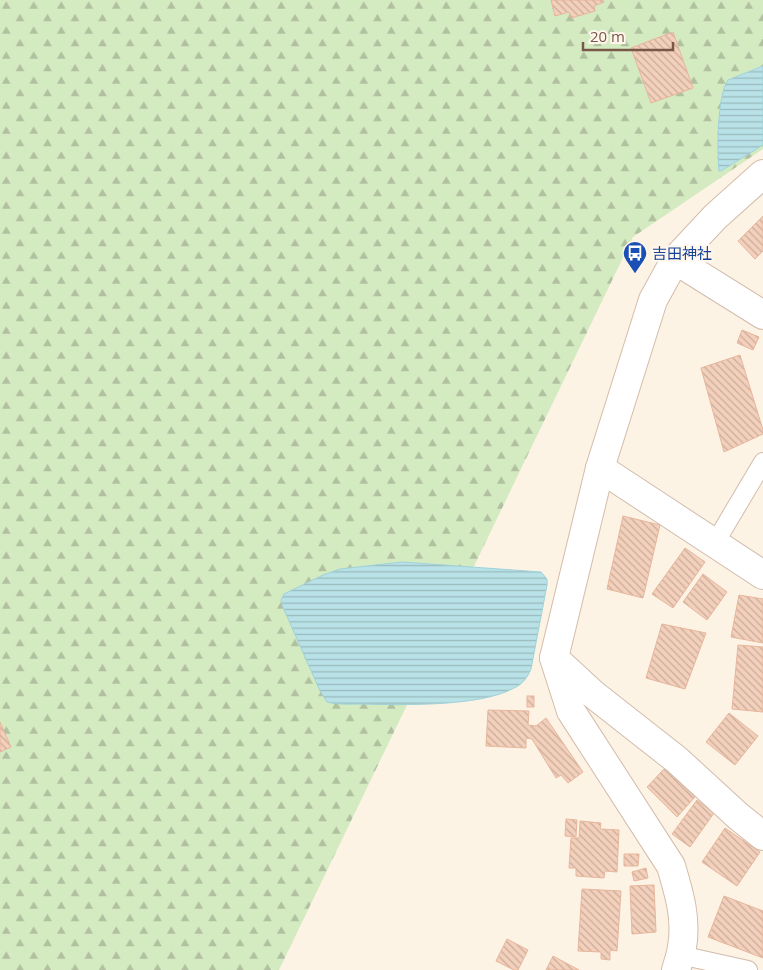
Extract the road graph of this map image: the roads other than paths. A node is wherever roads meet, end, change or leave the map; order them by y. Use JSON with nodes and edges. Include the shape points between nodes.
{"nodes":[{"id":1,"x":763,"y":174,"type":"edge"},
{"id":2,"x":675,"y":260,"type":"junction"},
{"id":3,"x":763,"y":315,"type":"edge"},
{"id":4,"x":763,"y":462,"type":"edge"},
{"id":5,"x":600,"y":468,"type":"junction"},
{"id":6,"x":715,"y":544,"type":"junction"},
{"id":7,"x":763,"y":575,"type":"edge"},
{"id":8,"x":554,"y":658,"type":"junction"},
{"id":9,"x":763,"y":836,"type":"edge"},
{"id":10,"x":678,"y":963,"type":"edge"},
{"id":11,"x":748,"y":970,"type":"edge"}],
"edges":[{"from":1,"to":2,"type":"street","via":[[715,216]]},
{"from":2,"to":3,"type":"street"},
{"from":2,"to":5,"type":"street","via":[[654,300]]},
{"from":4,"to":6,"type":"lane"},
{"from":5,"to":6,"type":"street"},
{"from":5,"to":8,"type":"street"},
{"from":6,"to":7,"type":"street"},
{"from":8,"to":9,"type":"street"},
{"from":8,"to":10,"type":"street","via":[[571,711],[670,866],[680,896],[683,924]]},
{"from":10,"to":11,"type":"lane"}]}
